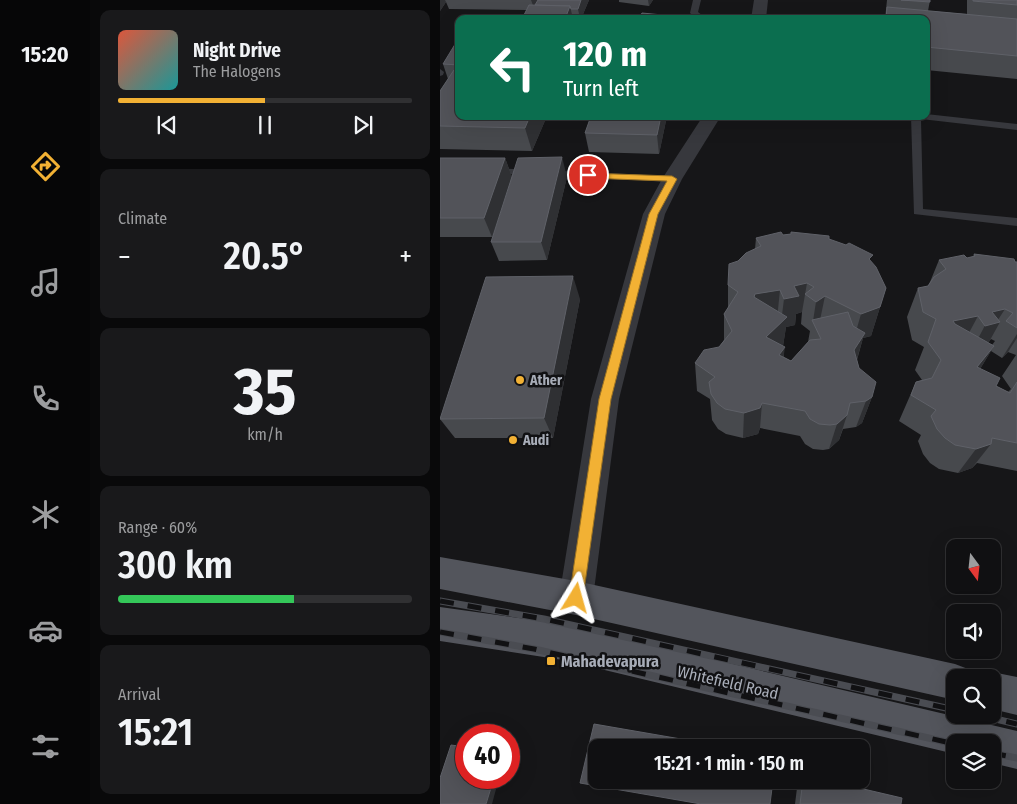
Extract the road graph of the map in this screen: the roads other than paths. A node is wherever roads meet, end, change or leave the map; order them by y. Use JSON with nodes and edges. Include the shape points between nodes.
{"nodes":[{"id":1,"x":697,"y":0,"type":"edge"},
{"id":2,"x":762,"y":0,"type":"edge"},
{"id":3,"x":697,"y":15,"type":"edge"},
{"id":4,"x":759,"y":15,"type":"edge"},
{"id":5,"x":930,"y":117,"type":"edge"},
{"id":6,"x":709,"y":120,"type":"edge"},
{"id":7,"x":917,"y":120,"type":"edge"},
{"id":8,"x":1017,"y":127,"type":"edge"},
{"id":9,"x":479,"y":170,"type":"edge"},
{"id":10,"x":672,"y":179,"type":"junction"},
{"id":11,"x":1017,"y":222,"type":"edge"},
{"id":12,"x":440,"y":574,"type":"edge"},
{"id":13,"x":576,"y":598,"type":"junction"},
{"id":14,"x":440,"y":624,"type":"edge"},
{"id":15,"x":946,"y":680,"type":"edge"},
{"id":16,"x":1001,"y":692,"type":"edge"},
{"id":17,"x":1017,"y":696,"type":"edge"},
{"id":18,"x":950,"y":734,"type":"edge"},
{"id":19,"x":1001,"y":746,"type":"edge"},
{"id":20,"x":1017,"y":750,"type":"edge"}],
"edges":[{"from":1,"to":3,"type":"lane","via":[[694,13]]},
{"from":2,"to":4,"type":"street"},
{"from":5,"to":8,"type":"lane"},
{"from":6,"to":10,"type":"street"},
{"from":7,"to":11,"type":"lane","via":[[918,212]]},
{"from":9,"to":10,"type":"lane"},
{"from":10,"to":13,"type":"street","via":[[654,214],[605,399]]},
{"from":12,"to":13,"type":"main road"},
{"from":13,"to":15,"type":"main road"},
{"from":14,"to":18,"type":"main road","name":"Whitefield Road","via":[[563,642]]},
{"from":16,"to":17,"type":"main road"},
{"from":19,"to":20,"type":"main road"}]}
